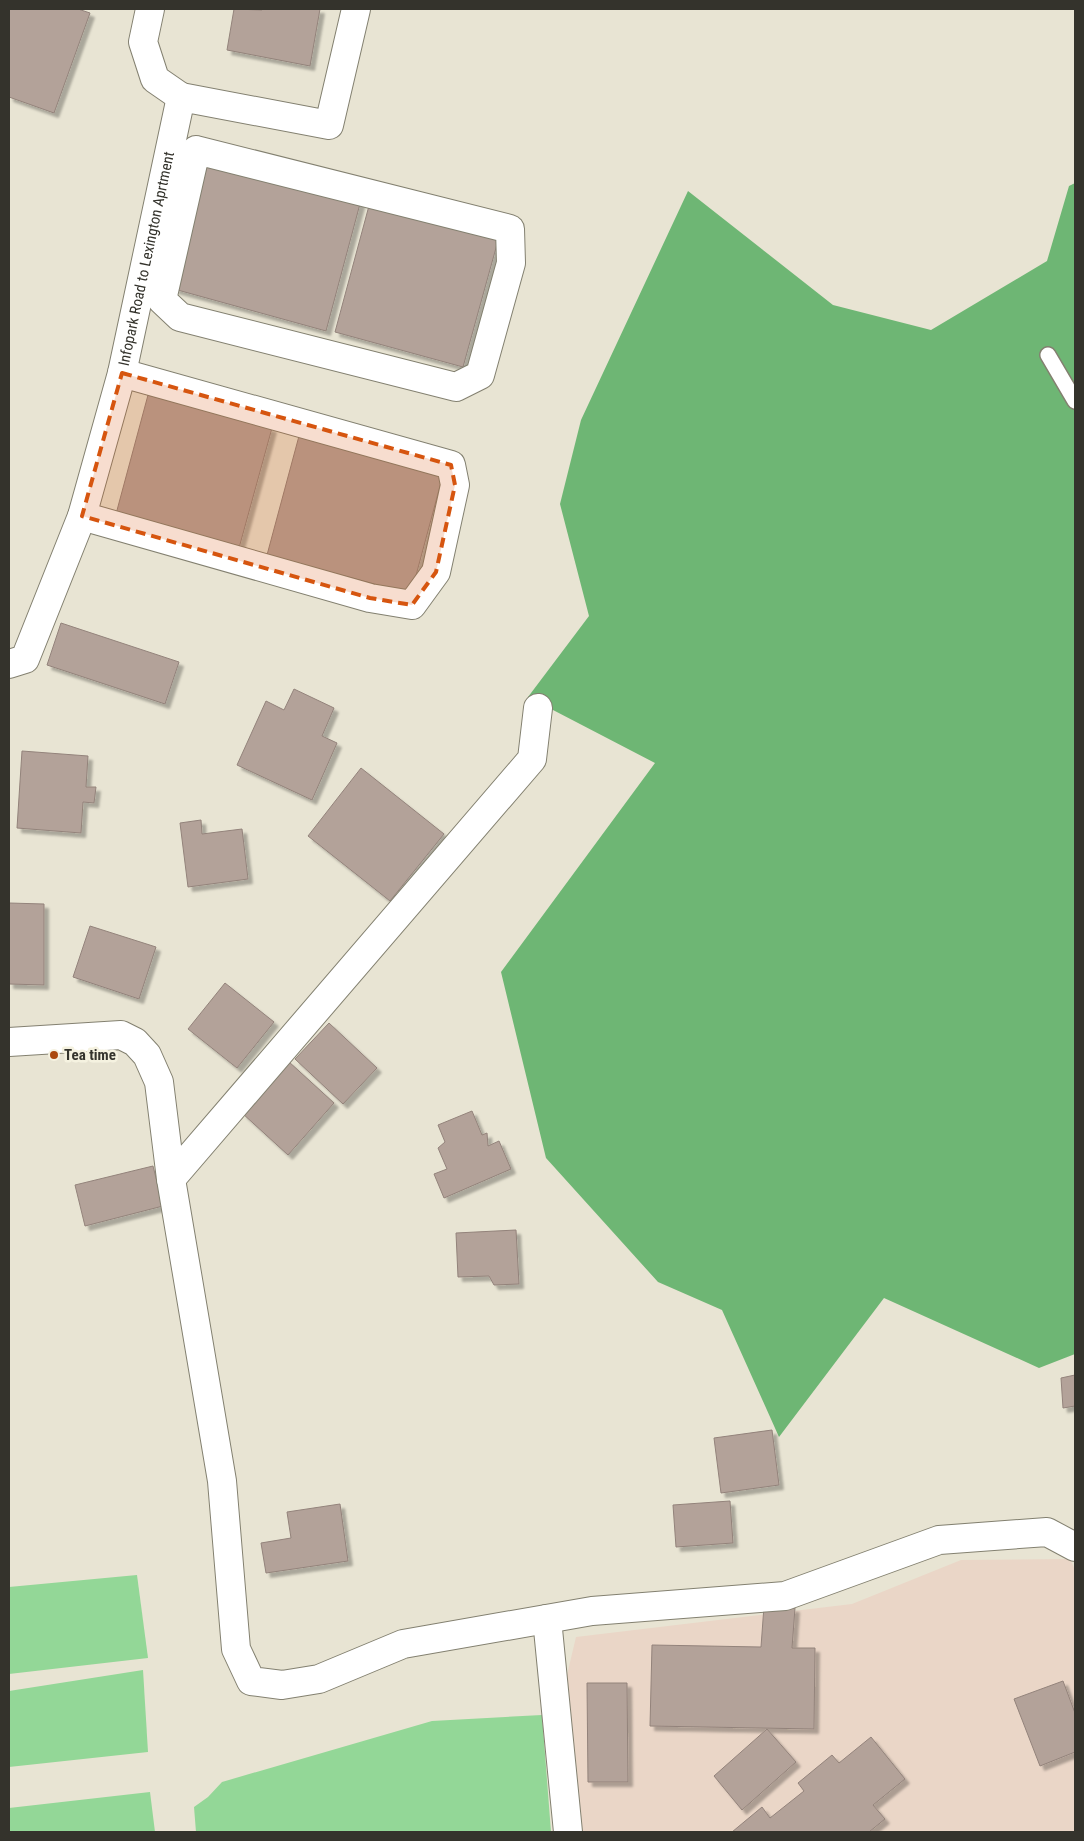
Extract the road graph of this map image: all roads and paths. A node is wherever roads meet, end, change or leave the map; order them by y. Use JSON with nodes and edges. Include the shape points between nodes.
{"nodes":[{"id":1,"x":150,"y":9,"type":"edge"},
{"id":2,"x":356,"y":9,"type":"edge"},
{"id":3,"x":181,"y":97,"type":"junction"},
{"id":4,"x":184,"y":147,"type":"junction"},
{"id":5,"x":1048,"y":355,"type":"dead end"},
{"id":6,"x":122,"y":373,"type":"junction"},
{"id":7,"x":1075,"y":401,"type":"edge"},
{"id":8,"x":82,"y":516,"type":"junction"},
{"id":9,"x":9,"y":664,"type":"edge"},
{"id":10,"x":538,"y":708,"type":"dead end"},
{"id":11,"x":9,"y":1042,"type":"edge"},
{"id":12,"x":171,"y":1179,"type":"junction"},
{"id":13,"x":1073,"y":1541,"type":"edge"},
{"id":14,"x":547,"y":1619,"type":"junction"},
{"id":15,"x":568,"y":1832,"type":"edge"}],
"edges":[{"from":1,"to":3,"type":"street","via":[[143,42],[155,79]]},
{"from":2,"to":3,"type":"street","via":[[329,125]]},
{"from":3,"to":4,"type":"street","name":"Infopark Road to Lexington Aprtment"},
{"from":4,"to":4,"type":"street","via":[[510,229],[511,263],[480,375],[456,387],[180,317],[162,300]]},
{"from":4,"to":6,"type":"street","name":"Infopark Road to Lexington Aprtment"},
{"from":5,"to":7,"type":"lane"},
{"from":6,"to":8,"type":"street","name":"Infopark Road to Lexington Aprtment"},
{"from":6,"to":8,"type":"street","via":[[451,465],[455,485],[436,572],[412,605],[370,598]]},
{"from":8,"to":9,"type":"street","name":"Infopark Road to Lexington Aprtment","via":[[25,659]]},
{"from":10,"to":12,"type":"street","via":[[532,759]]},
{"from":11,"to":12,"type":"street","via":[[121,1035],[135,1042],[146,1055],[159,1082]]},
{"from":12,"to":14,"type":"street","via":[[222,1481],[236,1649],[251,1681],[282,1686],[319,1678],[403,1644]]},
{"from":13,"to":14,"type":"street","via":[[1047,1532],[938,1540],[785,1596],[592,1611]]},
{"from":14,"to":15,"type":"street"}]}
